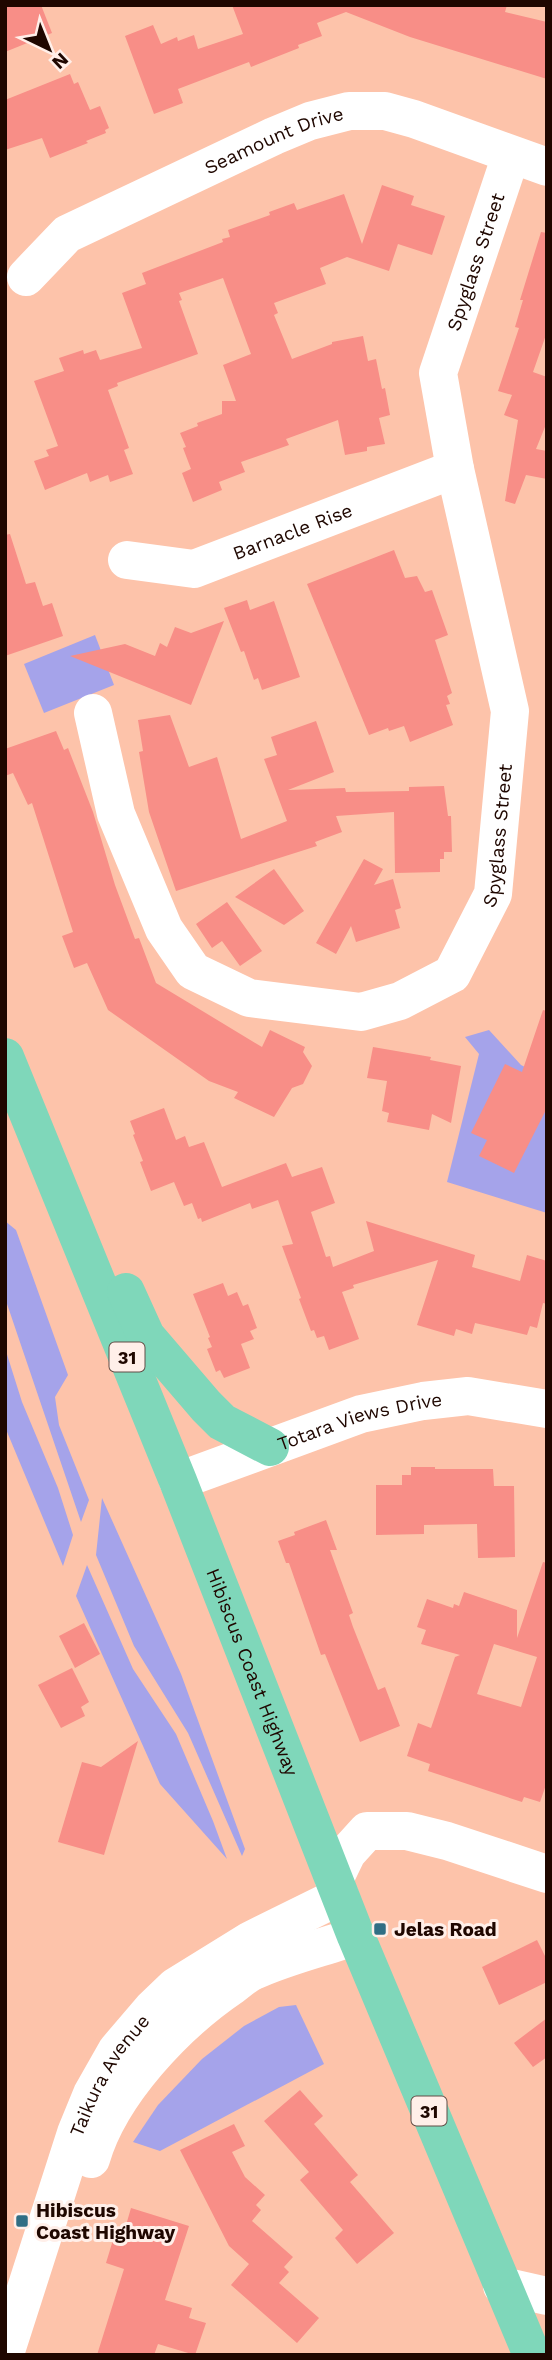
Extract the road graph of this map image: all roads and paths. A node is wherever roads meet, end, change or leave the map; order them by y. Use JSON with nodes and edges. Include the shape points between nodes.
{"nodes":[{"id":1,"x":511,"y":155,"type":"junction"},
{"id":2,"x":547,"y":167,"type":"edge"},
{"id":3,"x":26,"y":277,"type":"dead end"},
{"id":4,"x":456,"y":469,"type":"junction"},
{"id":5,"x":127,"y":560,"type":"dead end"},
{"id":6,"x":93,"y":713,"type":"dead end"},
{"id":7,"x":5,"y":1057,"type":"edge"},
{"id":8,"x":76,"y":1232,"type":"junction"},
{"id":9,"x":547,"y":1409,"type":"edge"},
{"id":10,"x":270,"y":1447,"type":"junction"},
{"id":11,"x":178,"y":1481,"type":"junction"},
{"id":12,"x":547,"y":1874,"type":"edge"},
{"id":13,"x":337,"y":1888,"type":"junction"},
{"id":14,"x":356,"y":1937,"type":"junction"},
{"id":15,"x":502,"y":2286,"type":"junction"},
{"id":16,"x":547,"y":2296,"type":"edge"},
{"id":17,"x":526,"y":2353,"type":"edge"},
{"id":18,"x":5,"y":2354,"type":"edge"},
{"id":19,"x":33,"y":2355,"type":"edge"}],
"edges":[{"from":1,"to":2,"type":"street","name":"Seamount Drive"},
{"from":1,"to":3,"type":"street","name":"Seamount Drive","via":[[414,118],[385,111],[349,111],[274,136],[67,234]]},
{"from":1,"to":4,"type":"street","name":"Spyglass Street","via":[[438,373]]},
{"from":4,"to":5,"type":"street","name":"Barnacle Rise","via":[[194,569]]},
{"from":4,"to":6,"type":"street","name":"Spyglass Street","via":[[510,711],[493,894],[452,974],[400,1001],[361,1012],[249,998],[194,971],[164,929],[116,814]]},
{"from":7,"to":8,"type":"main road","name":"Hibiscus Coast Highway","number":"31"},
{"from":8,"to":10,"type":"main road","via":[[115,1268],[146,1336],[206,1406],[222,1422]]},
{"from":8,"to":11,"type":"main road","name":"Hibiscus Coast Highway","number":"31"},
{"from":9,"to":10,"type":"street","name":"Totara Views Drive","via":[[468,1396],[423,1401],[361,1414]]},
{"from":10,"to":11,"type":"street","name":"Totara Views Drive"},
{"from":11,"to":13,"type":"main road","name":"Hibiscus Coast Highway","number":"31"},
{"from":12,"to":13,"type":"street","via":[[407,1831],[367,1830],[347,1853]]},
{"from":13,"to":14,"type":"main road","name":"Hibiscus Coast Highway","number":"31"},
{"from":13,"to":18,"type":"street","name":"Taikura Avenue","via":[[175,1987],[117,2050],[76,2133]]},
{"from":14,"to":15,"type":"main road","name":"Hibiscus Coast Highway","number":"31"},
{"from":14,"to":19,"type":"street","name":"Taikura Avenue","via":[[253,1971],[205,2004],[155,2053],[127,2089],[95,2144]]},
{"from":15,"to":16,"type":"street"},
{"from":15,"to":17,"type":"main road","name":"Hibiscus Coast Highway","number":"31"}]}
